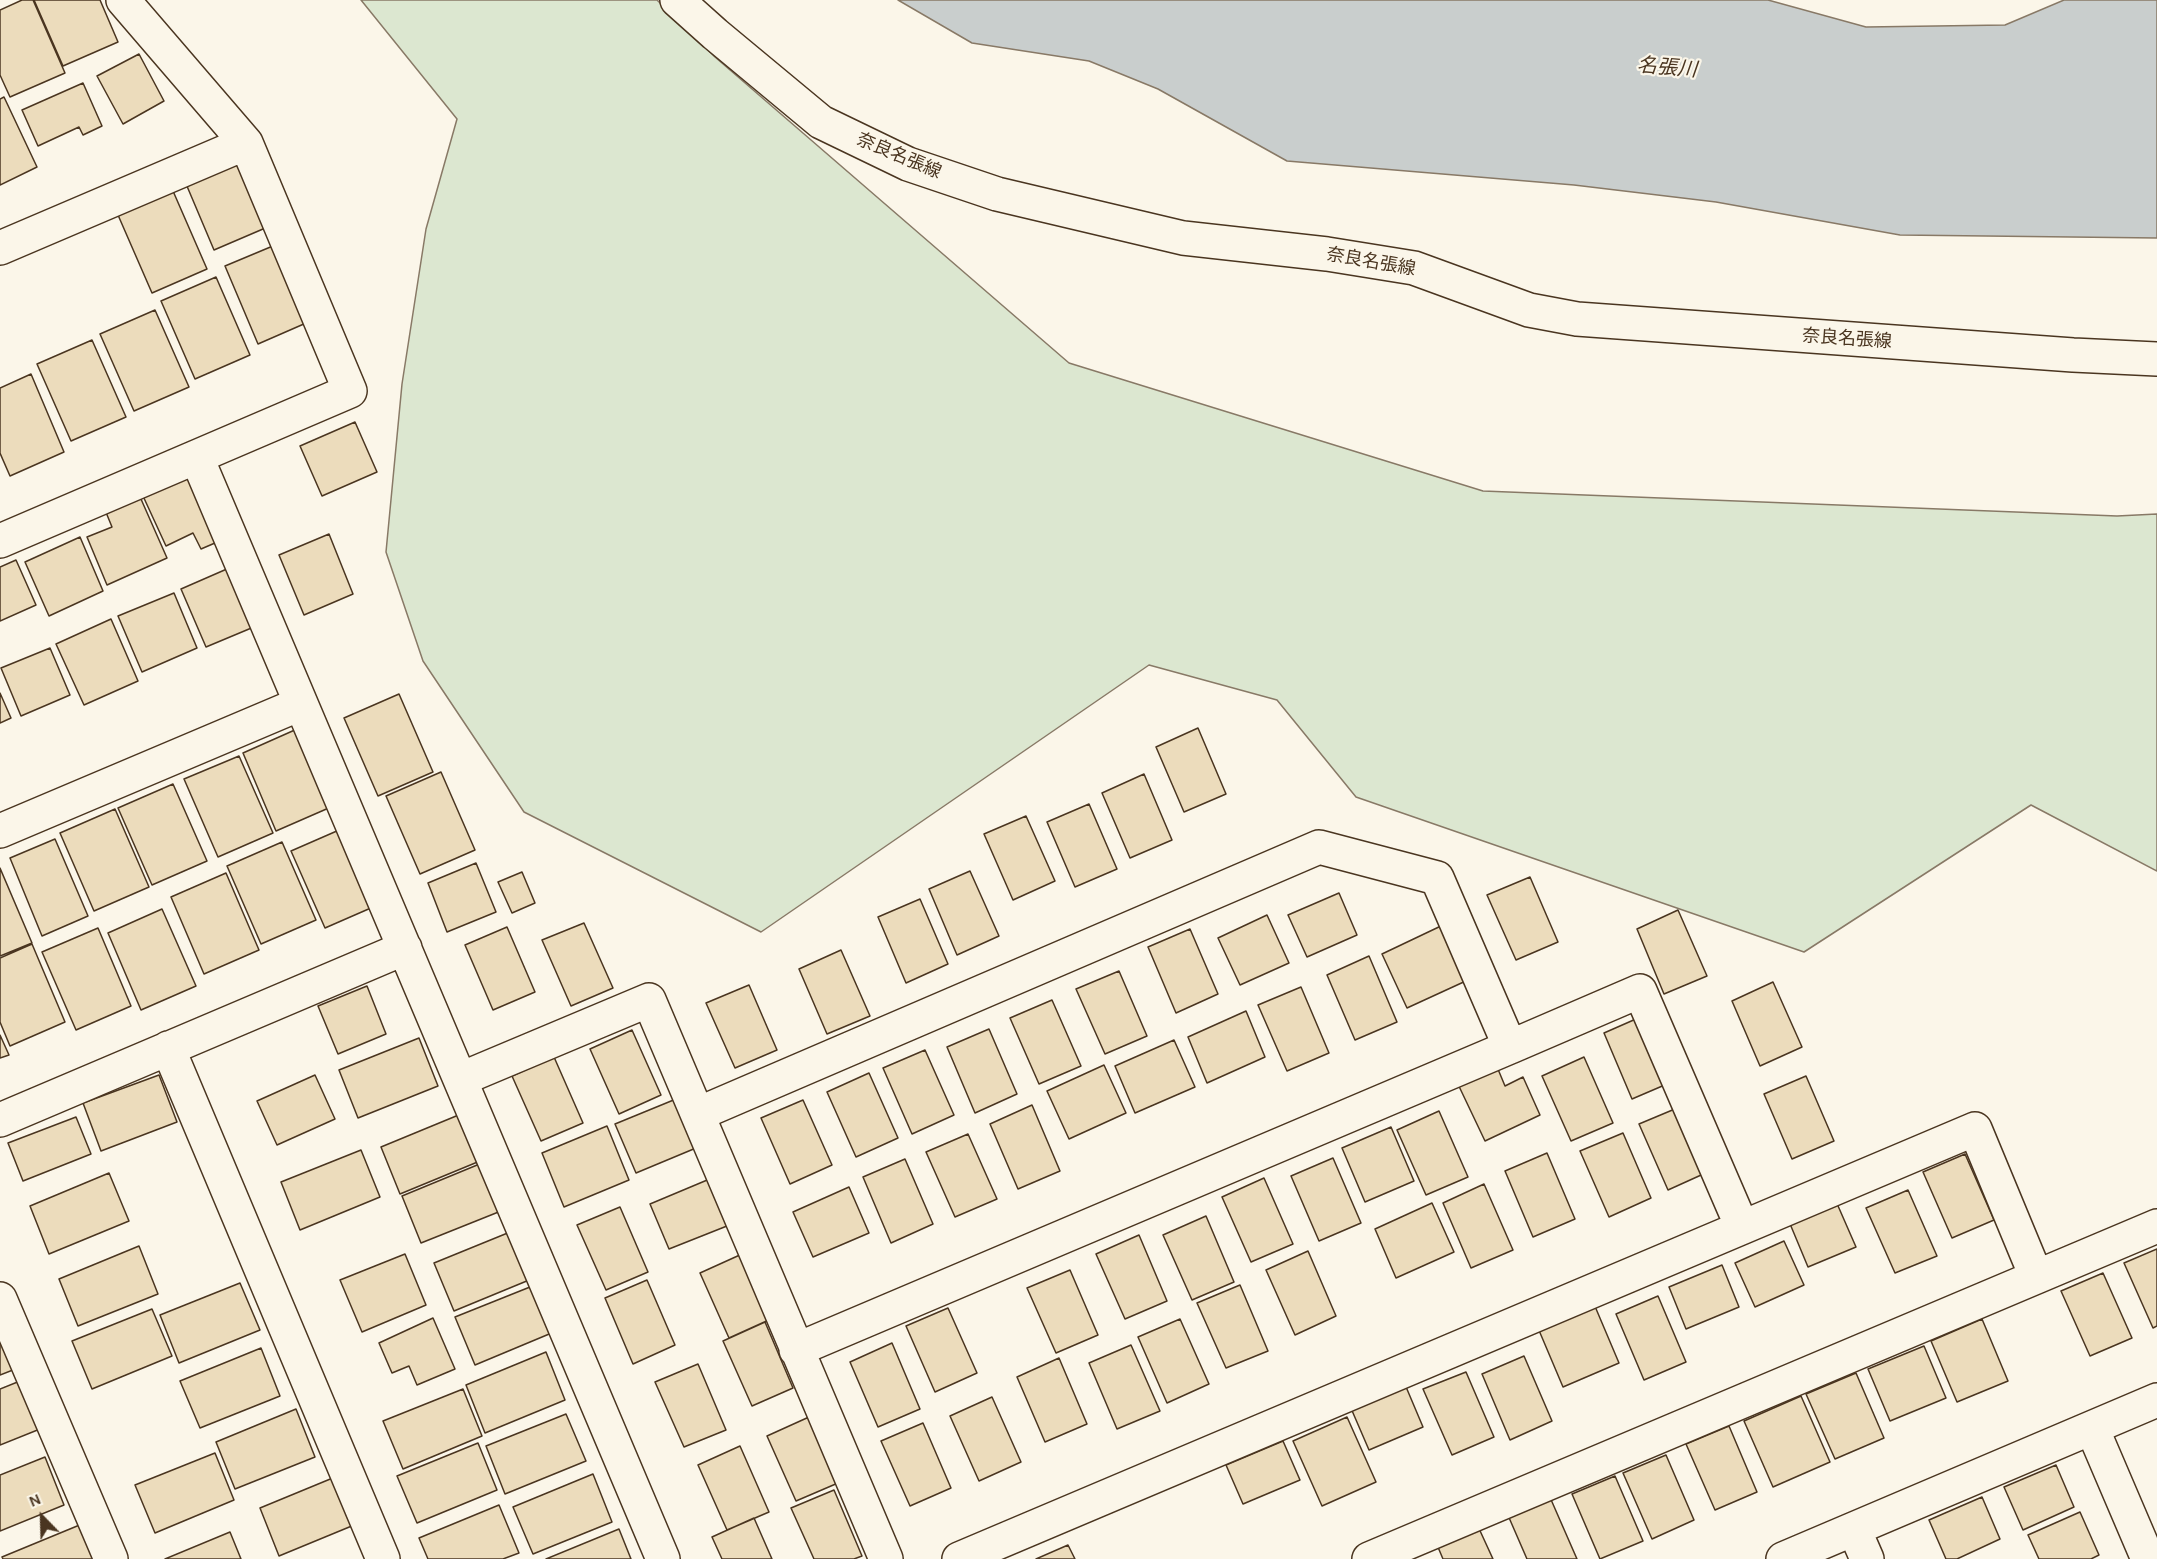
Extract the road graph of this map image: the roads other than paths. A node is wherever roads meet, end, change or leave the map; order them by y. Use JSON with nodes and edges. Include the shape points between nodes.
{"nodes":[{"id":1,"x":123,"y":0,"type":"edge"},
{"id":2,"x":676,"y":0,"type":"edge"},
{"id":3,"x":246,"y":143,"type":"junction"},
{"id":4,"x":0,"y":248,"type":"edge"},
{"id":5,"x":2157,"y":359,"type":"edge"},
{"id":6,"x":197,"y":458,"type":"junction"},
{"id":7,"x":0,"y":541,"type":"edge"},
{"id":8,"x":300,"y":704,"type":"junction"},
{"id":9,"x":0,"y":831,"type":"edge"},
{"id":10,"x":405,"y":948,"type":"junction"},
{"id":11,"x":1510,"y":1047,"type":"junction"},
{"id":12,"x":168,"y":1048,"type":"junction"},
{"id":13,"x":461,"y":1079,"type":"junction"},
{"id":14,"x":698,"y":1114,"type":"junction"},
{"id":15,"x":0,"y":1120,"type":"edge"},
{"id":16,"x":2157,"y":1226,"type":"edge"},
{"id":17,"x":1742,"y":1227,"type":"junction"},
{"id":18,"x":2036,"y":1276,"type":"junction"},
{"id":19,"x":0,"y":1299,"type":"edge"},
{"id":20,"x":796,"y":1350,"type":"junction"},
{"id":21,"x":2157,"y":1400,"type":"edge"},
{"id":22,"x":2092,"y":1428,"type":"junction"},
{"id":23,"x":1854,"y":1529,"type":"junction"},
{"id":24,"x":111,"y":1559,"type":"edge"},
{"id":25,"x":383,"y":1559,"type":"edge"},
{"id":26,"x":663,"y":1559,"type":"edge"},
{"id":27,"x":886,"y":1559,"type":"edge"},
{"id":28,"x":959,"y":1559,"type":"edge"},
{"id":29,"x":1369,"y":1559,"type":"edge"},
{"id":30,"x":1782,"y":1559,"type":"edge"},
{"id":31,"x":1867,"y":1559,"type":"edge"},
{"id":32,"x":2148,"y":1559,"type":"edge"}],
"edges":[{"from":1,"to":3,"type":"street"},
{"from":2,"to":5,"type":"street","name":"奈良名張線","via":[[821,122],[908,164],[997,194],[1183,238],[1414,268],[1529,310],[1577,319]]},
{"from":3,"to":4,"type":"street"},
{"from":3,"to":6,"type":"street","via":[[350,391]]},
{"from":6,"to":7,"type":"street"},
{"from":6,"to":8,"type":"street"},
{"from":8,"to":9,"type":"street"},
{"from":8,"to":10,"type":"street"},
{"from":10,"to":12,"type":"street"},
{"from":10,"to":13,"type":"street"},
{"from":11,"to":14,"type":"street","via":[[1437,878],[1319,847]]},
{"from":11,"to":17,"type":"street","via":[[1640,991]]},
{"from":11,"to":20,"type":"street"},
{"from":12,"to":15,"type":"street"},
{"from":12,"to":25,"type":"street"},
{"from":13,"to":14,"type":"street","via":[[649,1000]]},
{"from":13,"to":26,"type":"street"},
{"from":14,"to":20,"type":"street"},
{"from":16,"to":18,"type":"street"},
{"from":17,"to":18,"type":"street","via":[[1975,1129]]},
{"from":17,"to":28,"type":"street"},
{"from":18,"to":29,"type":"street"},
{"from":19,"to":24,"type":"street"},
{"from":20,"to":27,"type":"street"},
{"from":21,"to":22,"type":"street"},
{"from":22,"to":23,"type":"street"},
{"from":22,"to":32,"type":"street"},
{"from":23,"to":30,"type":"street"},
{"from":23,"to":31,"type":"street"}]}
